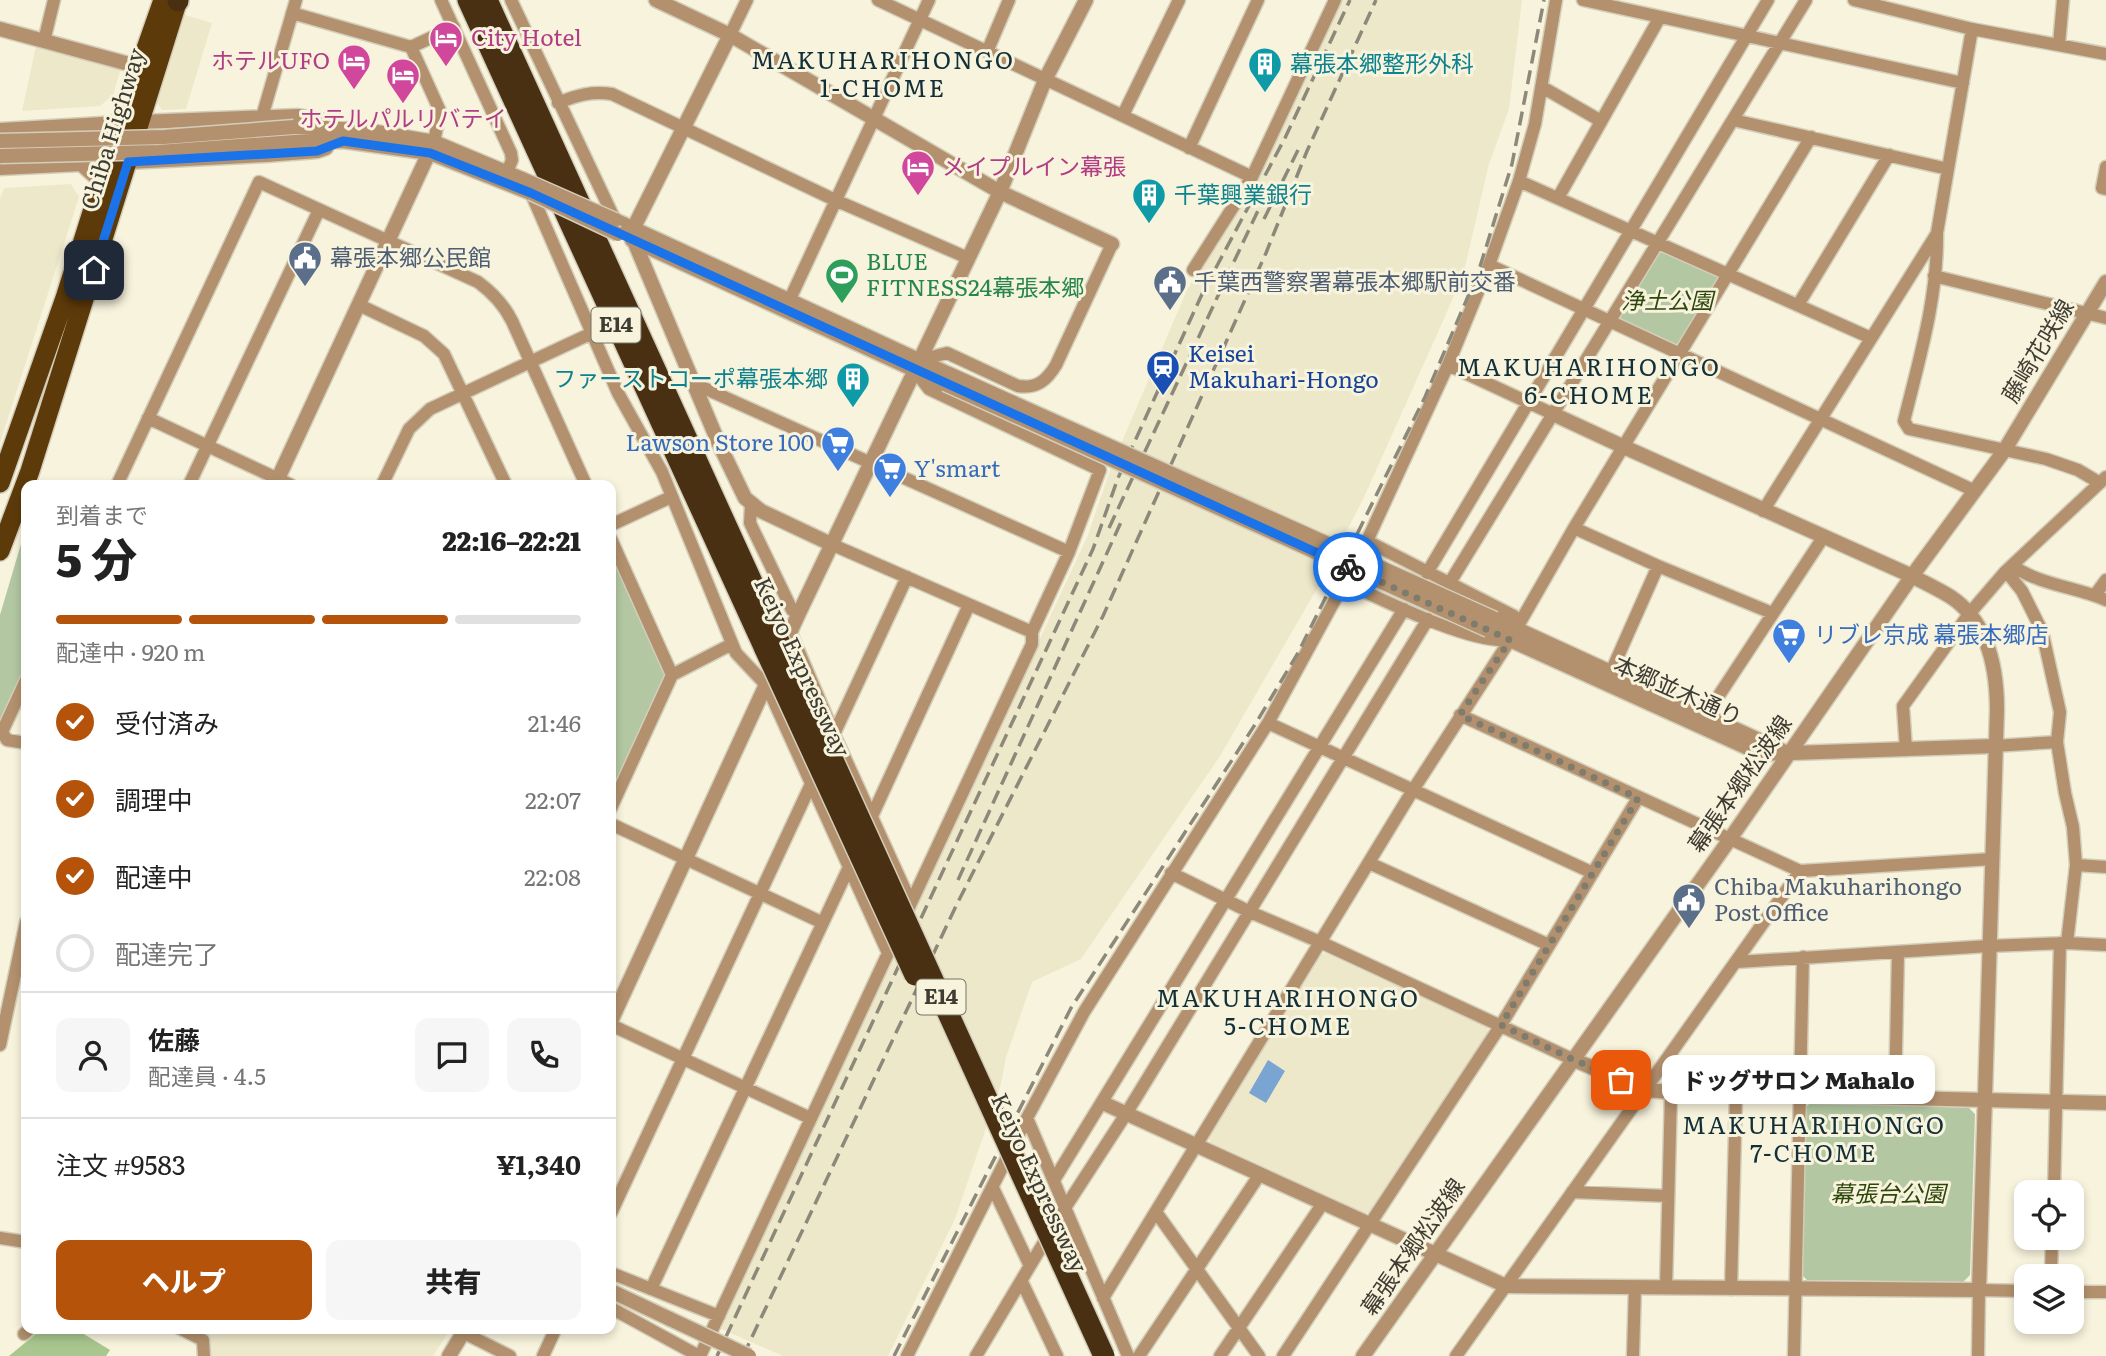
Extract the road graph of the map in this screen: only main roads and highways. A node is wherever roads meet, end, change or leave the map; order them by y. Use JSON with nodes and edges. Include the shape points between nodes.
{"nodes":[{"id":1,"x":163,"y":0,"type":"edge"},
{"id":2,"x":178,"y":0,"type":"edge"},
{"id":3,"x":460,"y":0,"type":"edge"},
{"id":4,"x":468,"y":0,"type":"edge"},
{"id":5,"x":487,"y":0,"type":"edge"},
{"id":6,"x":485,"y":37,"type":"junction"},
{"id":7,"x":27,"y":480,"type":"edge"},
{"id":8,"x":0,"y":483,"type":"edge"},
{"id":9,"x":21,"y":495,"type":"edge"},
{"id":10,"x":0,"y":551,"type":"edge"},
{"id":11,"x":778,"y":640,"type":"junction"},
{"id":12,"x":1089,"y":1356,"type":"edge"},
{"id":13,"x":1104,"y":1356,"type":"edge"}],
"edges":[{"from":1,"to":8,"type":"highway","name":"Chiba Highway"},
{"from":2,"to":7,"type":"highway","name":"Chiba Highway"},
{"from":3,"to":6,"type":"highway","via":[[473,26]]},
{"from":4,"to":6,"type":"highway","name":"Keiyo Expressway","number":"E14"},
{"from":5,"to":11,"type":"highway","name":"Keiyo Expressway","number":"E14"},
{"from":6,"to":11,"type":"highway","name":"Keiyo Expressway","number":"E14"},
{"from":9,"to":10,"type":"highway","name":"Chiba Highway"},
{"from":11,"to":12,"type":"highway","name":"Keiyo Expressway","number":"E14","bridge":true},
{"from":11,"to":13,"type":"highway","name":"Keiyo Expressway","number":"E14","bridge":true}]}
